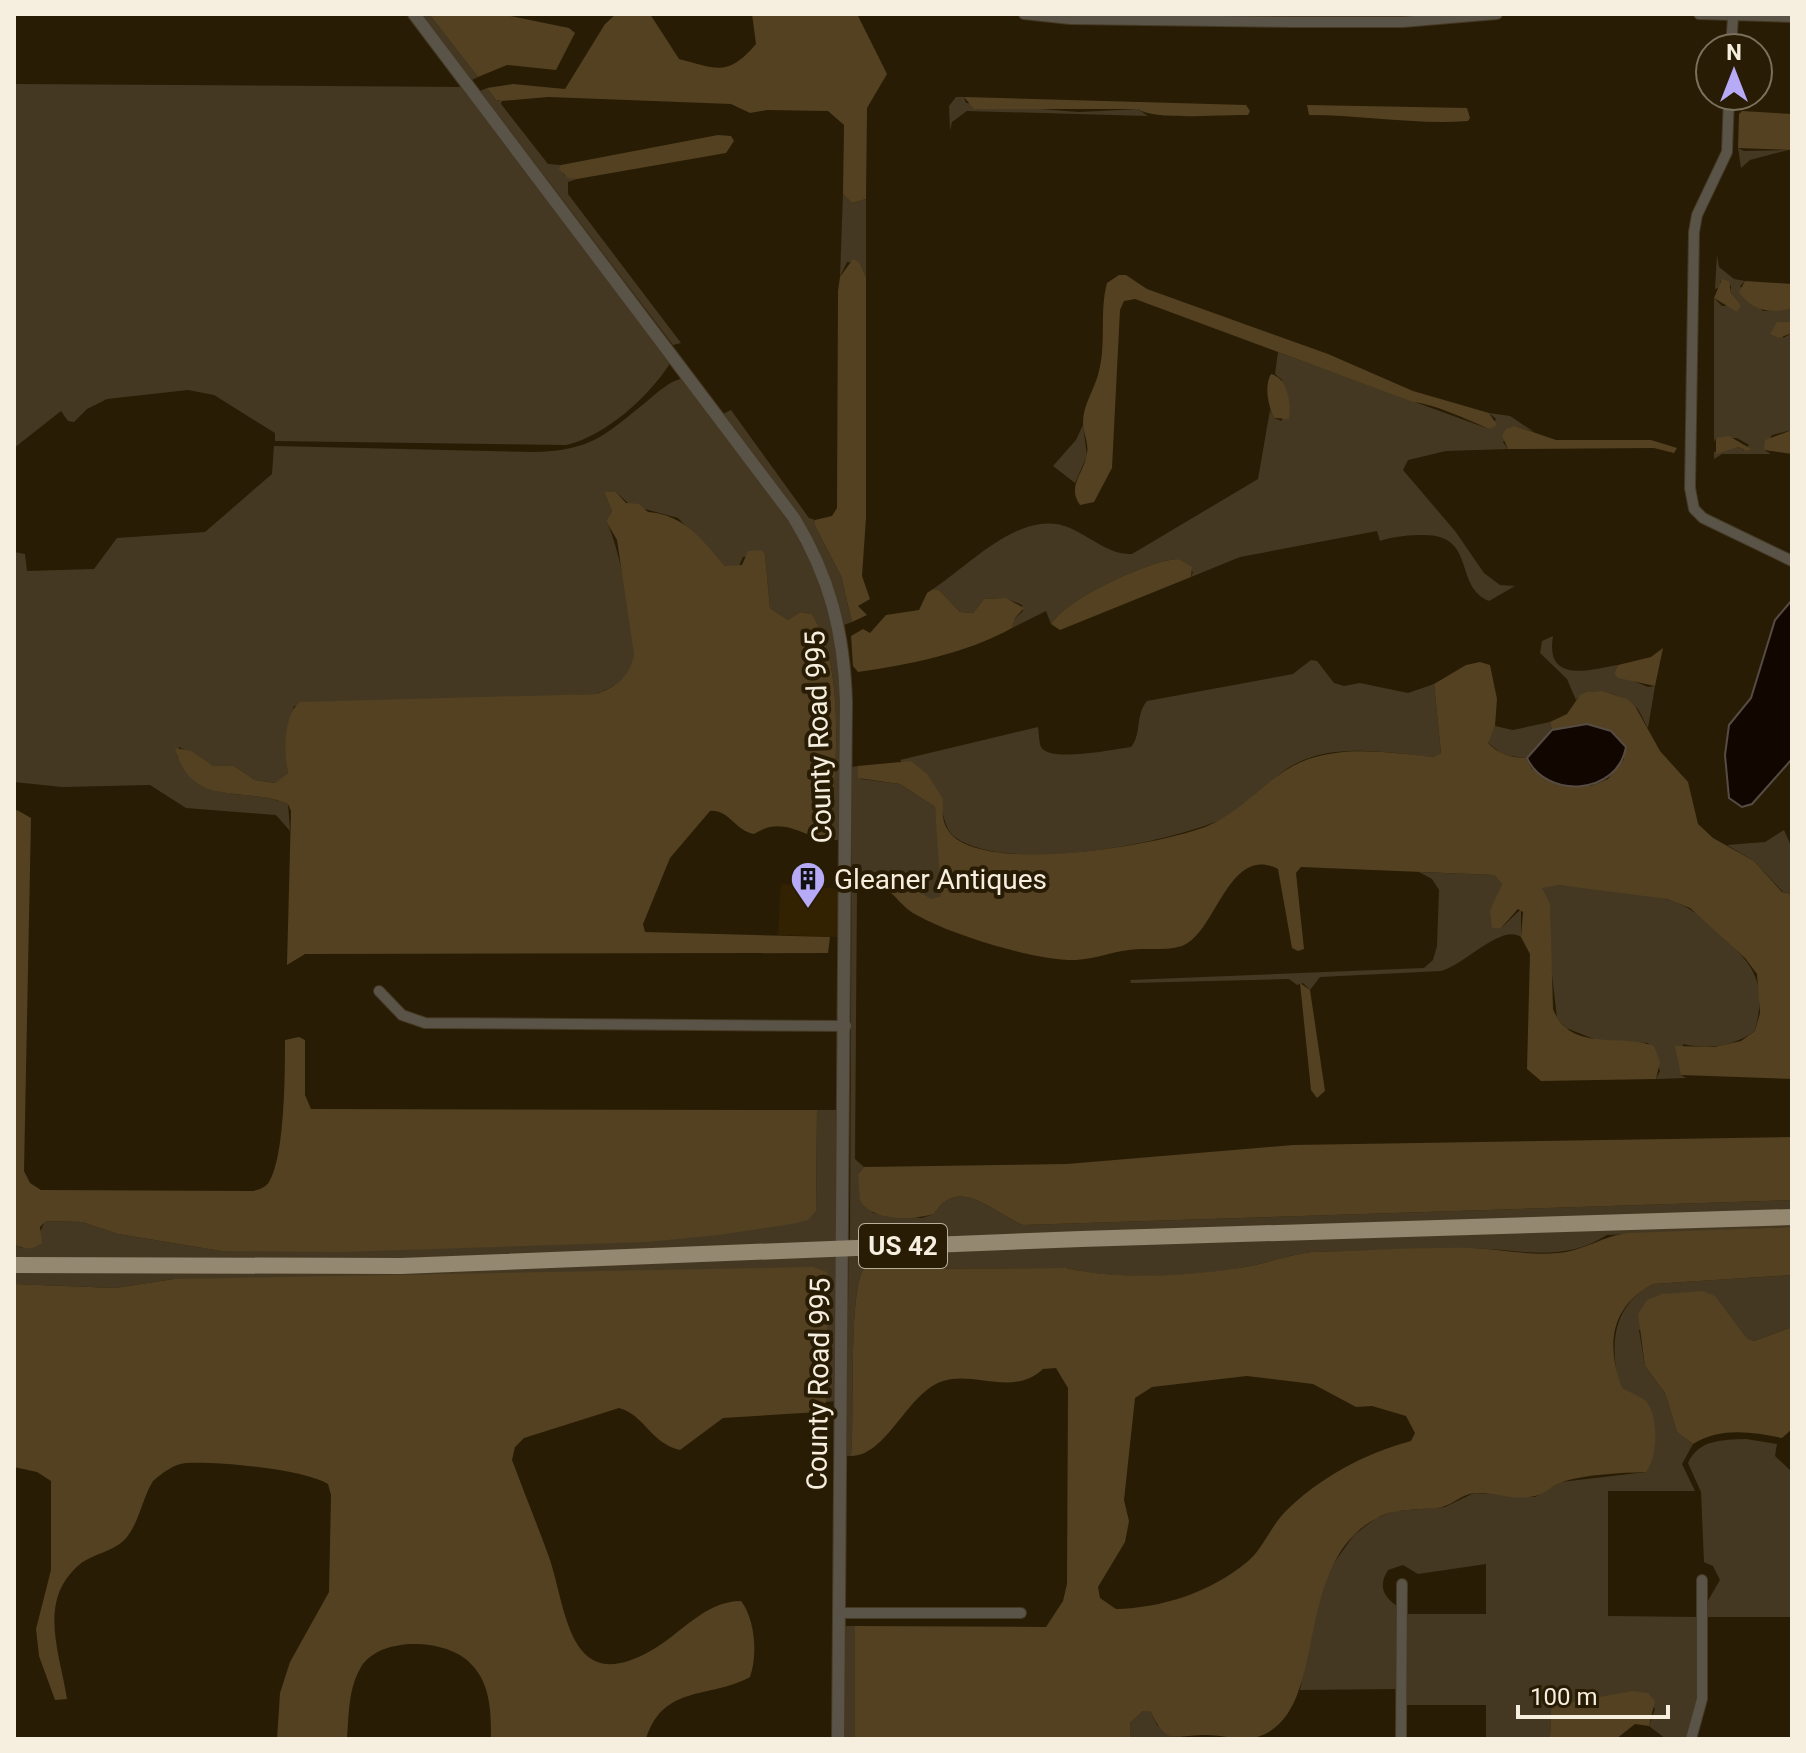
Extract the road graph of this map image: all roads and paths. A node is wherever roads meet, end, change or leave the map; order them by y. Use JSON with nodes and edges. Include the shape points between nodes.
{"nodes":[{"id":1,"x":414,"y":14,"type":"edge"},
{"id":2,"x":1024,"y":14,"type":"edge"},
{"id":3,"x":1480,"y":14,"type":"edge"},
{"id":4,"x":1497,"y":14,"type":"edge"},
{"id":5,"x":1699,"y":14,"type":"edge"},
{"id":6,"x":1231,"y":17,"type":"edge"},
{"id":7,"x":1733,"y":17,"type":"junction"},
{"id":8,"x":1792,"y":17,"type":"edge"},
{"id":9,"x":1732,"y":32,"type":"edge"},
{"id":10,"x":1728,"y":112,"type":"edge"},
{"id":11,"x":1792,"y":561,"type":"edge"},
{"id":12,"x":379,"y":991,"type":"dead end"},
{"id":13,"x":846,"y":1026,"type":"junction"},
{"id":14,"x":1792,"y":1217,"type":"edge"},
{"id":15,"x":843,"y":1249,"type":"junction"},
{"id":16,"x":14,"y":1265,"type":"edge"},
{"id":17,"x":1702,"y":1580,"type":"dead end"},
{"id":18,"x":1402,"y":1584,"type":"dead end"},
{"id":19,"x":839,"y":1613,"type":"junction"},
{"id":20,"x":1021,"y":1613,"type":"dead end"},
{"id":21,"x":838,"y":1739,"type":"edge"},
{"id":22,"x":1401,"y":1739,"type":"edge"},
{"id":23,"x":1691,"y":1739,"type":"edge"}],
"edges":[{"from":1,"to":13,"type":"street","name":"County Road 995","via":[[794,518],[830,588],[841,633],[845,688]]},
{"from":2,"to":6,"type":"street","via":[[1070,19]]},
{"from":3,"to":4,"type":"street"},
{"from":3,"to":6,"type":"street","via":[[1403,22]]},
{"from":5,"to":7,"type":"street"},
{"from":7,"to":8,"type":"street"},
{"from":7,"to":9,"type":"street"},
{"from":10,"to":11,"type":"street","via":[[1727,152],[1694,232],[1690,488],[1694,509],[1703,518]]},
{"from":12,"to":13,"type":"street","via":[[402,1015],[425,1023]]},
{"from":13,"to":15,"type":"street","name":"County Road 995"},
{"from":14,"to":15,"type":"main road","number":"US 42"},
{"from":15,"to":16,"type":"main road","number":"US 42","via":[[401,1266]]},
{"from":15,"to":19,"type":"street","name":"County Road 995"},
{"from":17,"to":23,"type":"street","via":[[1702,1699]]},
{"from":18,"to":22,"type":"street"},
{"from":19,"to":20,"type":"street"},
{"from":19,"to":21,"type":"street","name":"County Road 995"}]}
